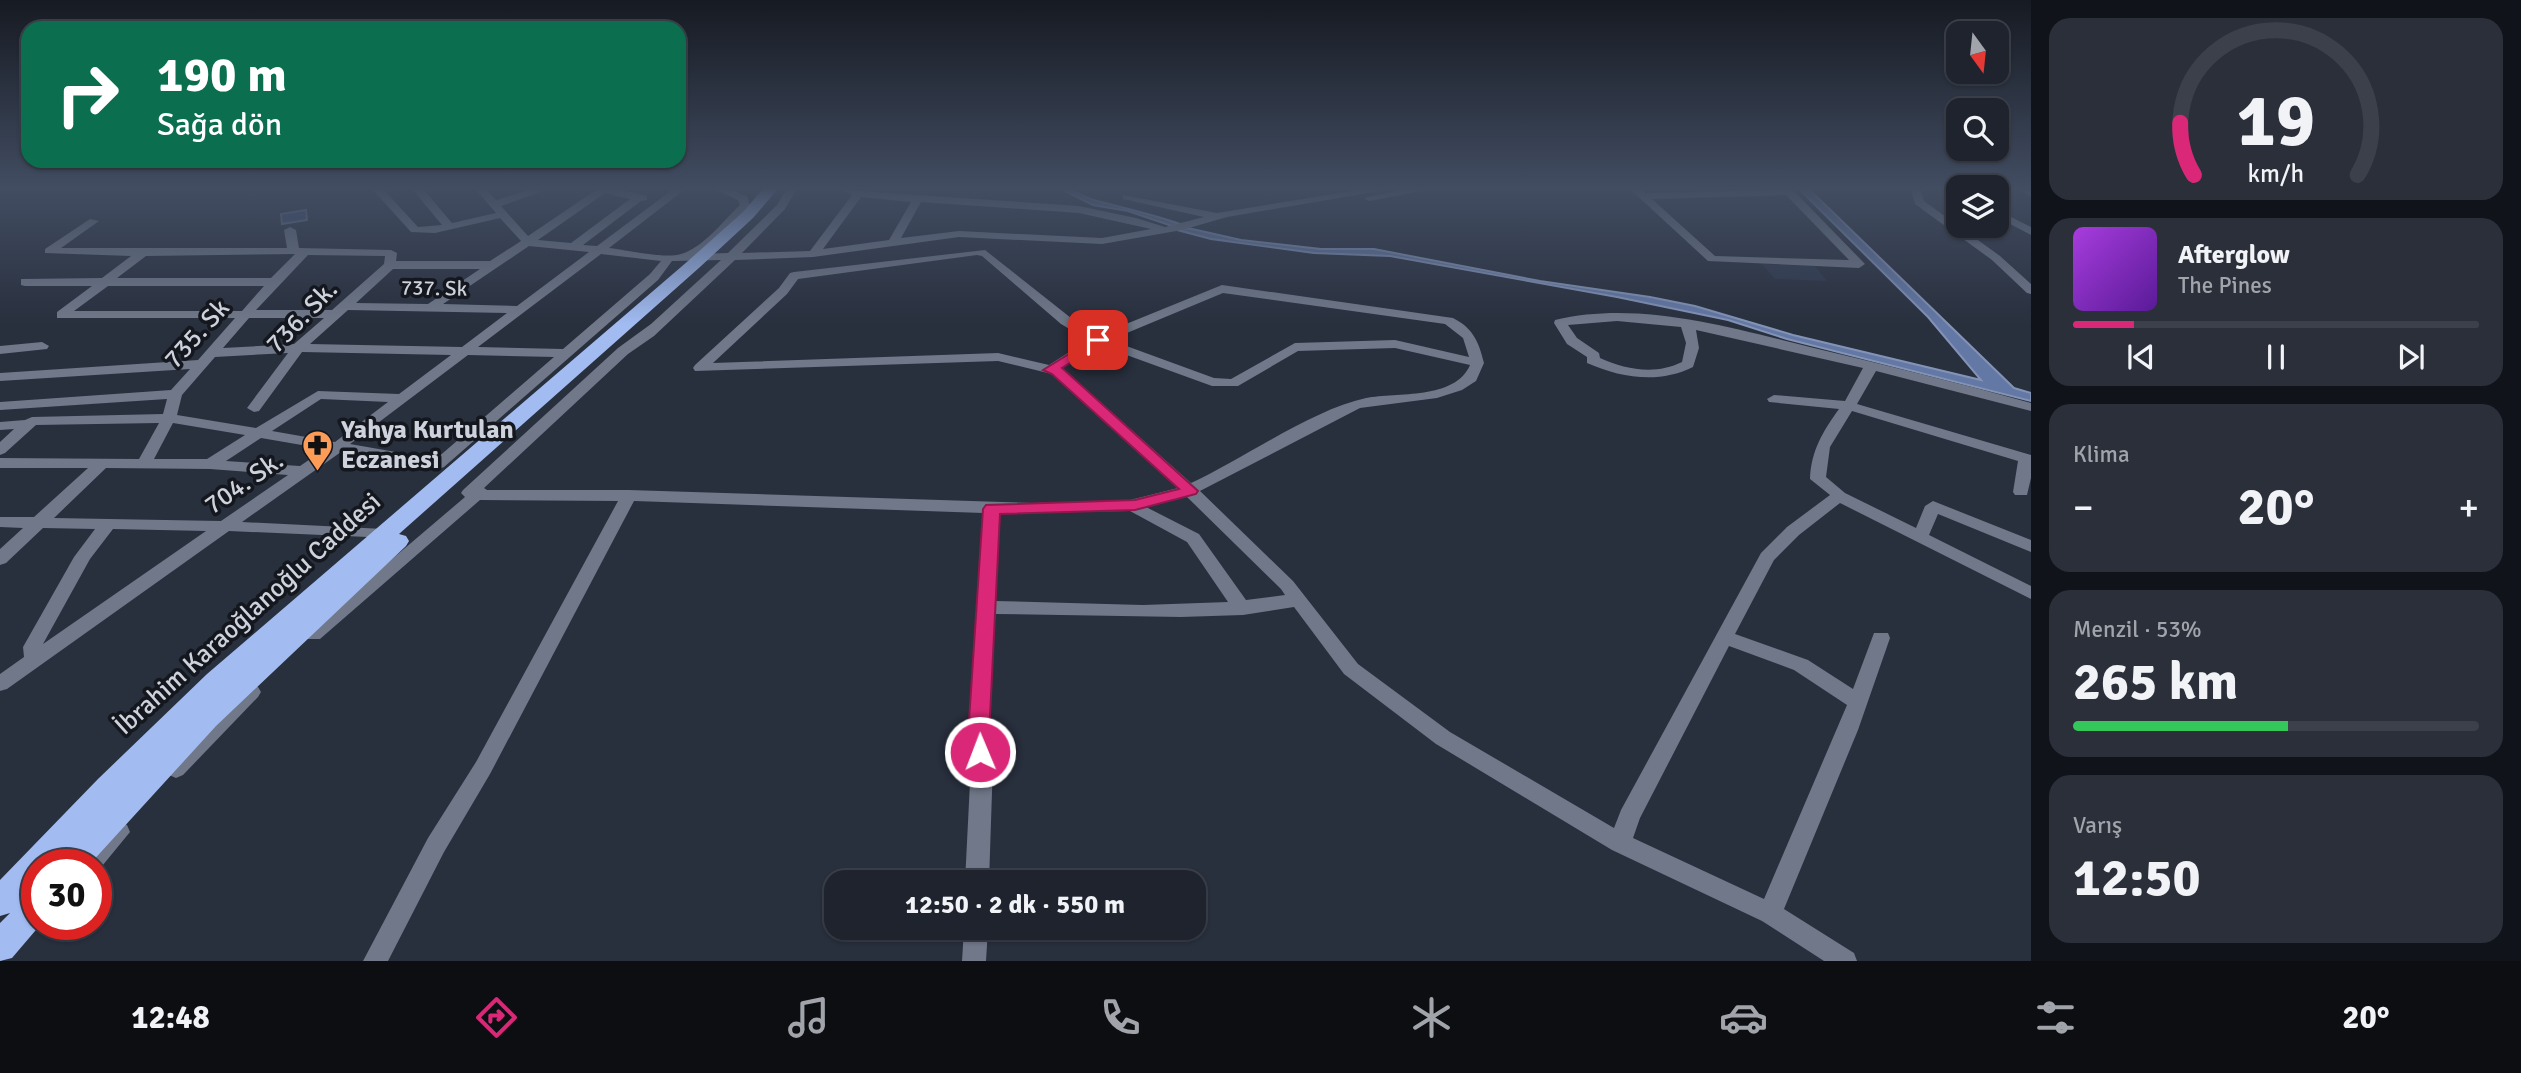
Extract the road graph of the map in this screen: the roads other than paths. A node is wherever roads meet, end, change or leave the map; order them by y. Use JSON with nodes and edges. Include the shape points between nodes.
{"nodes":[{"id":1,"x":73,"y":235,"type":"edge"},
{"id":2,"x":291,"y":235,"type":"edge"},
{"id":3,"x":522,"y":235,"type":"edge"},
{"id":4,"x":538,"y":235,"type":"edge"},
{"id":5,"x":589,"y":235,"type":"edge"},
{"id":6,"x":622,"y":235,"type":"edge"},
{"id":7,"x":715,"y":235,"type":"edge"},
{"id":8,"x":736,"y":235,"type":"edge"},
{"id":9,"x":739,"y":235,"type":"edge"},
{"id":10,"x":744,"y":235,"type":"edge"},
{"id":11,"x":825,"y":235,"type":"edge"},
{"id":12,"x":898,"y":235,"type":"edge"},
{"id":13,"x":953,"y":235,"type":"edge"},
{"id":14,"x":976,"y":235,"type":"edge"},
{"id":15,"x":1137,"y":235,"type":"edge"},
{"id":16,"x":1685,"y":235,"type":"edge"},
{"id":17,"x":1831,"y":235,"type":"edge"},
{"id":18,"x":1964,"y":235,"type":"edge"},
{"id":19,"x":528,"y":242,"type":"junction"},
{"id":20,"x":893,"y":243,"type":"junction"},
{"id":21,"x":728,"y":246,"type":"junction"},
{"id":22,"x":572,"y":248,"type":"junction"},
{"id":23,"x":301,"y":251,"type":"junction"},
{"id":24,"x":600,"y":252,"type":"junction"},
{"id":25,"x":143,"y":253,"type":"junction"},
{"id":26,"x":813,"y":254,"type":"junction"},
{"id":27,"x":669,"y":258,"type":"junction"},
{"id":28,"x":696,"y":258,"type":"junction"},
{"id":29,"x":390,"y":265,"type":"junction"},
{"id":30,"x":492,"y":265,"type":"junction"},
{"id":31,"x":25,"y":282,"type":"dead end"},
{"id":32,"x":274,"y":282,"type":"junction"},
{"id":33,"x":100,"y":284,"type":"junction"},
{"id":34,"x":2031,"y":290,"type":"edge"},
{"id":35,"x":344,"y":306,"type":"junction"},
{"id":36,"x":433,"y":306,"type":"junction"},
{"id":37,"x":522,"y":310,"type":"junction"},
{"id":38,"x":248,"y":314,"type":"junction"},
{"id":39,"x":332,"y":314,"type":"junction"},
{"id":40,"x":1685,"y":324,"type":"junction"},
{"id":41,"x":1098,"y":340,"type":"junction"},
{"id":42,"x":42,"y":346,"type":"dead end"},
{"id":43,"x":298,"y":348,"type":"junction"},
{"id":44,"x":0,"y":350,"type":"edge"},
{"id":45,"x":468,"y":350,"type":"junction"},
{"id":46,"x":564,"y":354,"type":"junction"},
{"id":47,"x":205,"y":359,"type":"junction"},
{"id":48,"x":1477,"y":363,"type":"junction"},
{"id":49,"x":1871,"y":365,"type":"junction"},
{"id":50,"x":1050,"y":370,"type":"junction"},
{"id":51,"x":0,"y":377,"type":"edge"},
{"id":52,"x":175,"y":394,"type":"junction"},
{"id":53,"x":405,"y":398,"type":"junction"},
{"id":54,"x":1774,"y":399,"type":"dead end"},
{"id":55,"x":0,"y":406,"type":"edge"},
{"id":56,"x":1847,"y":406,"type":"junction"},
{"id":57,"x":2031,"y":407,"type":"edge"},
{"id":58,"x":292,"y":411,"type":"junction"},
{"id":59,"x":169,"y":418,"type":"junction"},
{"id":60,"x":28,"y":424,"type":"junction"},
{"id":61,"x":0,"y":426,"type":"edge"},
{"id":62,"x":257,"y":434,"type":"junction"},
{"id":63,"x":336,"y":448,"type":"junction"},
{"id":64,"x":0,"y":450,"type":"edge"},
{"id":65,"x":2029,"y":460,"type":"edge"},
{"id":66,"x":0,"y":463,"type":"edge"},
{"id":67,"x":144,"y":463,"type":"junction"},
{"id":68,"x":101,"y":464,"type":"junction"},
{"id":69,"x":210,"y":464,"type":"junction"},
{"id":70,"x":303,"y":471,"type":"junction"},
{"id":71,"x":441,"y":473,"type":"junction"},
{"id":72,"x":1190,"y":491,"type":"junction"},
{"id":73,"x":2021,"y":492,"type":"dead end"},
{"id":74,"x":476,"y":495,"type":"junction"},
{"id":75,"x":629,"y":495,"type":"junction"},
{"id":76,"x":1839,"y":496,"type":"junction"},
{"id":77,"x":1135,"y":505,"type":"junction"},
{"id":78,"x":992,"y":509,"type":"junction"},
{"id":79,"x":0,"y":522,"type":"edge"},
{"id":80,"x":38,"y":523,"type":"junction"},
{"id":81,"x":108,"y":524,"type":"junction"},
{"id":82,"x":225,"y":526,"type":"junction"},
{"id":83,"x":384,"y":534,"type":"junction"},
{"id":84,"x":1920,"y":537,"type":"junction"},
{"id":85,"x":2031,"y":546,"type":"edge"},
{"id":86,"x":0,"y":559,"type":"edge"},
{"id":87,"x":2031,"y":593,"type":"edge"},
{"id":88,"x":1298,"y":600,"type":"junction"},
{"id":89,"x":987,"y":607,"type":"junction"},
{"id":90,"x":1243,"y":609,"type":"junction"},
{"id":91,"x":1726,"y":638,"type":"junction"},
{"id":92,"x":1881,"y":638,"type":"dead end"},
{"id":93,"x":34,"y":658,"type":"junction"},
{"id":94,"x":4,"y":676,"type":"edge"},
{"id":95,"x":1858,"y":702,"type":"junction"},
{"id":96,"x":1620,"y":843,"type":"junction"},
{"id":97,"x":85,"y":849,"type":"edge"},
{"id":98,"x":104,"y":849,"type":"edge"},
{"id":99,"x":978,"y":870,"type":"edge"},
{"id":100,"x":0,"y":902,"type":"edge"},
{"id":101,"x":1770,"y":913,"type":"junction"},
{"id":102,"x":21,"y":923,"type":"edge"},
{"id":103,"x":25,"y":940,"type":"edge"},
{"id":104,"x":975,"y":940,"type":"edge"},
{"id":105,"x":0,"y":947,"type":"edge"},
{"id":106,"x":7,"y":961,"type":"edge"},
{"id":107,"x":375,"y":961,"type":"edge"},
{"id":108,"x":974,"y":961,"type":"edge"},
{"id":109,"x":1845,"y":961,"type":"edge"}],
"edges":[{"from":1,"to":25,"type":"street","via":[[49,251]]},
{"from":2,"to":23,"type":"street","via":[[293,248]]},
{"from":3,"to":19,"type":"street"},
{"from":4,"to":19,"type":"street"},
{"from":5,"to":22,"type":"street"},
{"from":6,"to":24,"type":"street","name":"704. Sk."},
{"from":7,"to":28,"type":"street"},
{"from":8,"to":21,"type":"highway","name":"İbrahim Karaoğlanoğlu Caddesi"},
{"from":9,"to":21,"type":"highway","name":"İbrahim Karaoğlanoğlu Caddesi"},
{"from":10,"to":21,"type":"street"},
{"from":11,"to":26,"type":"street"},
{"from":12,"to":20,"type":"street"},
{"from":13,"to":20,"type":"street"},
{"from":14,"to":15,"type":"street","via":[[1102,241]]},
{"from":16,"to":17,"type":"street","via":[[1712,259],[1860,264]]},
{"from":18,"to":34,"type":"street"},
{"from":19,"to":22,"type":"street"},
{"from":19,"to":30,"type":"street"},
{"from":20,"to":26,"type":"street"},
{"from":21,"to":26,"type":"street"},
{"from":21,"to":28,"type":"highway","name":"İbrahim Karaoğlanoğlu Caddesi"},
{"from":21,"to":28,"type":"street"},
{"from":21,"to":74,"type":"street","via":[[654,327]]},
{"from":22,"to":24,"type":"street"},
{"from":23,"to":25,"type":"street"},
{"from":23,"to":29,"type":"street","via":[[391,253]]},
{"from":23,"to":32,"type":"street","name":"735. Sk"},
{"from":24,"to":27,"type":"street"},
{"from":24,"to":37,"type":"street","name":"704. Sk."},
{"from":25,"to":33,"type":"street"},
{"from":27,"to":28,"type":"street"},
{"from":27,"to":46,"type":"street","via":[[654,278]]},
{"from":28,"to":71,"type":"highway","name":"İbrahim Karaoğlanoğlu Caddesi","via":[[509,426]]},
{"from":28,"to":97,"type":"highway","name":"İbrahim Karaoğlanoğlu Caddesi","via":[[206,719]]},
{"from":29,"to":30,"type":"street"},
{"from":29,"to":35,"type":"street","name":"736. Sk."},
{"from":30,"to":36,"type":"street"},
{"from":31,"to":33,"type":"street"},
{"from":32,"to":33,"type":"street"},
{"from":32,"to":38,"type":"street","name":"735. Sk"},
{"from":33,"to":38,"type":"street","via":[[61,315]]},
{"from":35,"to":36,"type":"street","name":"737. Sk"},
{"from":35,"to":39,"type":"street","name":"736. Sk."},
{"from":36,"to":37,"type":"street","name":"737. Sk"},
{"from":37,"to":45,"type":"street","name":"704. Sk."},
{"from":38,"to":39,"type":"street"},
{"from":38,"to":47,"type":"street","name":"735. Sk"},
{"from":39,"to":43,"type":"street","name":"736. Sk."},
{"from":40,"to":40,"type":"street","via":[[1598,317],[1560,323],[1572,341],[1594,356],[1592,360],[1645,373],[1680,370],[1688,364],[1694,343]]},
{"from":40,"to":49,"type":"street"},
{"from":41,"to":48,"type":"street","via":[[1223,384],[1242,379],[1295,347],[1395,344]]},
{"from":41,"to":48,"type":"street","via":[[1228,289],[1448,321],[1470,338]]},
{"from":41,"to":50,"type":"street"},
{"from":41,"to":50,"type":"street","via":[[1066,321],[985,253],[977,252],[794,276],[700,368],[975,357]]},
{"from":42,"to":44,"type":"street"},
{"from":43,"to":45,"type":"street"},
{"from":43,"to":47,"type":"street"},
{"from":43,"to":58,"type":"street","name":"736. Sk.","via":[[254,408]]},
{"from":45,"to":46,"type":"street"},
{"from":45,"to":53,"type":"street","name":"704. Sk."},
{"from":46,"to":71,"type":"street"},
{"from":47,"to":51,"type":"street"},
{"from":47,"to":52,"type":"street","name":"735. Sk"},
{"from":48,"to":72,"type":"street","via":[[1475,373],[1451,390],[1355,405]]},
{"from":49,"to":56,"type":"street","via":[[1867,379]]},
{"from":49,"to":57,"type":"street"},
{"from":50,"to":72,"type":"street","via":[[1057,371]]},
{"from":52,"to":55,"type":"street"},
{"from":52,"to":59,"type":"street","name":"735. Sk"},
{"from":53,"to":58,"type":"street","via":[[318,395]]},
{"from":53,"to":63,"type":"street","name":"704. Sk."},
{"from":54,"to":56,"type":"street"},
{"from":56,"to":65,"type":"street"},
{"from":56,"to":76,"type":"street","via":[[1816,462],[1818,479]]},
{"from":58,"to":62,"type":"street"},
{"from":59,"to":60,"type":"street"},
{"from":59,"to":62,"type":"street"},
{"from":59,"to":67,"type":"street","name":"735. Sk"},
{"from":60,"to":61,"type":"street"},
{"from":60,"to":64,"type":"street"},
{"from":62,"to":63,"type":"street"},
{"from":62,"to":69,"type":"street"},
{"from":63,"to":70,"type":"street","name":"704. Sk."},
{"from":63,"to":71,"type":"street"},
{"from":65,"to":73,"type":"street"},
{"from":66,"to":68,"type":"street"},
{"from":67,"to":68,"type":"street"},
{"from":67,"to":69,"type":"street"},
{"from":68,"to":80,"type":"street"},
{"from":69,"to":70,"type":"street"},
{"from":70,"to":82,"type":"street","name":"704. Sk."},
{"from":71,"to":83,"type":"highway","name":"İbrahim Karaoğlanoğlu Caddesi"},
{"from":72,"to":77,"type":"street"},
{"from":72,"to":88,"type":"street"},
{"from":74,"to":75,"type":"street"},
{"from":74,"to":98,"type":"street","via":[[273,670]]},
{"from":75,"to":78,"type":"street"},
{"from":75,"to":107,"type":"street"},
{"from":76,"to":84,"type":"street"},
{"from":76,"to":91,"type":"street","via":[[1767,557]]},
{"from":77,"to":78,"type":"street"},
{"from":77,"to":90,"type":"street","via":[[1193,538]]},
{"from":78,"to":89,"type":"street"},
{"from":79,"to":80,"type":"street"},
{"from":80,"to":81,"type":"street"},
{"from":80,"to":86,"type":"street"},
{"from":81,"to":82,"type":"street"},
{"from":81,"to":93,"type":"street","via":[[83,557],[32,647]]},
{"from":82,"to":83,"type":"street"},
{"from":82,"to":93,"type":"street","name":"704. Sk."},
{"from":83,"to":100,"type":"highway","name":"İbrahim Karaoğlanoğlu Caddesi","via":[[216,681]]},
{"from":84,"to":85,"type":"street","via":[[1933,506]]},
{"from":84,"to":87,"type":"street"},
{"from":88,"to":90,"type":"street"},
{"from":88,"to":96,"type":"street","via":[[1351,670],[1443,738]]},
{"from":89,"to":90,"type":"street","via":[[1175,613]]},
{"from":89,"to":99,"type":"street"},
{"from":91,"to":95,"type":"street","via":[[1801,665]]},
{"from":91,"to":96,"type":"street","via":[[1629,817]]},
{"from":92,"to":95,"type":"street"},
{"from":93,"to":94,"type":"street","name":"704. Sk."},
{"from":95,"to":101,"type":"street"},
{"from":96,"to":101,"type":"street"},
{"from":101,"to":109,"type":"street"},
{"from":102,"to":105,"type":"highway"},
{"from":103,"to":106,"type":"street"},
{"from":104,"to":108,"type":"street"}]}
